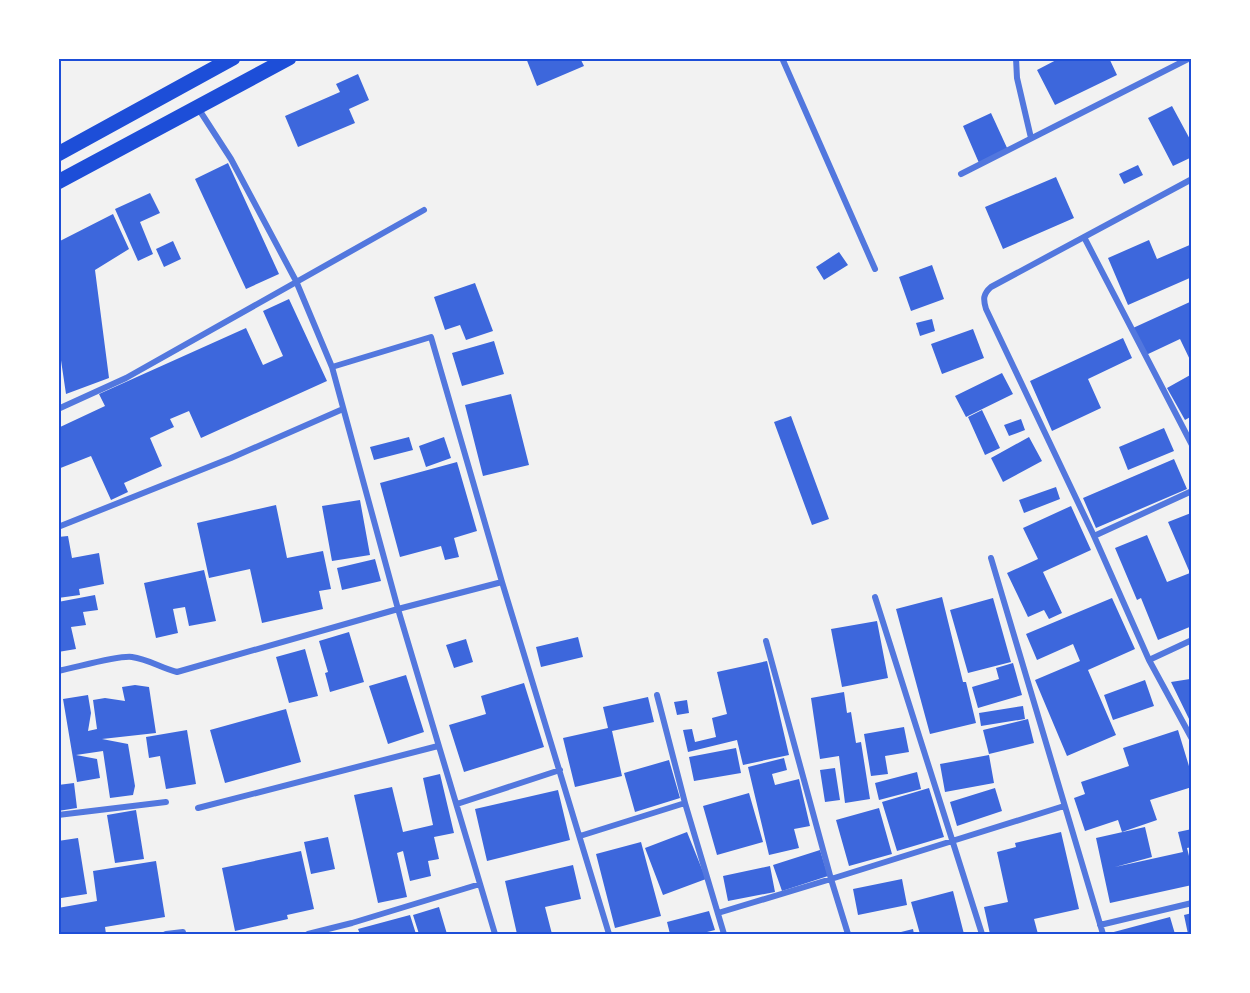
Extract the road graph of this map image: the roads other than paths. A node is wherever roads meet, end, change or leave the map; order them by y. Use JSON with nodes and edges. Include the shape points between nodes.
{"nodes":[{"id":1,"x":233,"y":58,"type":"edge"},
{"id":2,"x":289,"y":58,"type":"edge"},
{"id":3,"x":782,"y":58,"type":"edge"},
{"id":4,"x":1016,"y":58,"type":"edge"},
{"id":5,"x":1190,"y":58,"type":"edge"},
{"id":6,"x":197,"y":107,"type":"junction"},
{"id":7,"x":1031,"y":138,"type":"junction"},
{"id":8,"x":58,"y":154,"type":"edge"},
{"id":9,"x":961,"y":174,"type":"dead end"},
{"id":10,"x":1191,"y":179,"type":"edge"},
{"id":11,"x":58,"y":182,"type":"edge"},
{"id":12,"x":424,"y":210,"type":"dead end"},
{"id":13,"x":1084,"y":237,"type":"junction"},
{"id":14,"x":875,"y":269,"type":"dead end"},
{"id":15,"x":296,"y":281,"type":"junction"},
{"id":16,"x":333,"y":367,"type":"junction"},
{"id":17,"x":58,"y":409,"type":"edge"},
{"id":18,"x":343,"y":409,"type":"junction"},
{"id":19,"x":1191,"y":445,"type":"edge"},
{"id":20,"x":1191,"y":491,"type":"edge"},
{"id":21,"x":58,"y":527,"type":"edge"},
{"id":22,"x":1094,"y":536,"type":"junction"},
{"id":23,"x":991,"y":558,"type":"dead end"},
{"id":24,"x":502,"y":582,"type":"junction"},
{"id":25,"x":875,"y":597,"type":"dead end"},
{"id":26,"x":398,"y":609,"type":"junction"},
{"id":27,"x":1191,"y":640,"type":"edge"},
{"id":28,"x":766,"y":641,"type":"dead end"},
{"id":29,"x":1149,"y":660,"type":"junction"},
{"id":30,"x":58,"y":671,"type":"edge"},
{"id":31,"x":657,"y":695,"type":"dead end"},
{"id":32,"x":1191,"y":739,"type":"edge"},
{"id":33,"x":438,"y":746,"type":"junction"},
{"id":34,"x":560,"y":770,"type":"junction"},
{"id":35,"x":166,"y":802,"type":"dead end"},
{"id":36,"x":685,"y":803,"type":"junction"},
{"id":37,"x":457,"y":804,"type":"junction"},
{"id":38,"x":1064,"y":806,"type":"junction"},
{"id":39,"x":198,"y":808,"type":"dead end"},
{"id":40,"x":58,"y":815,"type":"edge"},
{"id":41,"x":580,"y":836,"type":"junction"},
{"id":42,"x":952,"y":839,"type":"junction"},
{"id":43,"x":831,"y":879,"type":"junction"},
{"id":44,"x":480,"y":884,"type":"junction"},
{"id":45,"x":1191,"y":903,"type":"edge"},
{"id":46,"x":718,"y":913,"type":"junction"},
{"id":47,"x":1100,"y":925,"type":"junction"},
{"id":48,"x":183,"y":932,"type":"dead end"},
{"id":49,"x":166,"y":934,"type":"edge"},
{"id":50,"x":308,"y":934,"type":"edge"},
{"id":51,"x":495,"y":934,"type":"edge"},
{"id":52,"x":609,"y":934,"type":"edge"},
{"id":53,"x":724,"y":934,"type":"edge"},
{"id":54,"x":848,"y":934,"type":"edge"},
{"id":55,"x":982,"y":934,"type":"edge"},
{"id":56,"x":1103,"y":934,"type":"edge"}],
"edges":[{"from":1,"to":8,"type":"main road"},
{"from":2,"to":6,"type":"main road"},
{"from":3,"to":14,"type":"street"},
{"from":4,"to":7,"type":"street"},
{"from":5,"to":7,"type":"street"},
{"from":6,"to":11,"type":"main road"},
{"from":6,"to":15,"type":"street","via":[[231,159]]},
{"from":7,"to":9,"type":"street"},
{"from":10,"to":13,"type":"street"},
{"from":12,"to":15,"type":"street"},
{"from":13,"to":19,"type":"street"},
{"from":13,"to":22,"type":"street","via":[[991,287],[985,292],[984,302]]},
{"from":15,"to":16,"type":"street"},
{"from":15,"to":17,"type":"street","via":[[126,378]]},
{"from":16,"to":18,"type":"street"},
{"from":16,"to":24,"type":"street","via":[[431,337]]},
{"from":18,"to":21,"type":"street"},
{"from":18,"to":26,"type":"street"},
{"from":20,"to":22,"type":"street"},
{"from":22,"to":29,"type":"street"},
{"from":23,"to":38,"type":"street"},
{"from":24,"to":26,"type":"street"},
{"from":24,"to":34,"type":"street"},
{"from":25,"to":42,"type":"street"},
{"from":26,"to":30,"type":"street","via":[[177,672],[130,657]]},
{"from":26,"to":33,"type":"street"},
{"from":27,"to":29,"type":"street"},
{"from":28,"to":43,"type":"street"},
{"from":29,"to":32,"type":"street"},
{"from":31,"to":36,"type":"street"},
{"from":33,"to":37,"type":"street"},
{"from":33,"to":39,"type":"street"},
{"from":34,"to":37,"type":"street"},
{"from":34,"to":41,"type":"street"},
{"from":35,"to":40,"type":"street"},
{"from":36,"to":41,"type":"street"},
{"from":36,"to":46,"type":"street"},
{"from":37,"to":44,"type":"street"},
{"from":38,"to":42,"type":"street"},
{"from":38,"to":47,"type":"street"},
{"from":41,"to":52,"type":"street"},
{"from":42,"to":43,"type":"street"},
{"from":42,"to":55,"type":"street"},
{"from":43,"to":46,"type":"street"},
{"from":43,"to":54,"type":"street"},
{"from":44,"to":50,"type":"street"},
{"from":44,"to":51,"type":"street"},
{"from":45,"to":47,"type":"street"},
{"from":46,"to":53,"type":"street"},
{"from":47,"to":56,"type":"street"},
{"from":48,"to":49,"type":"street"}]}
